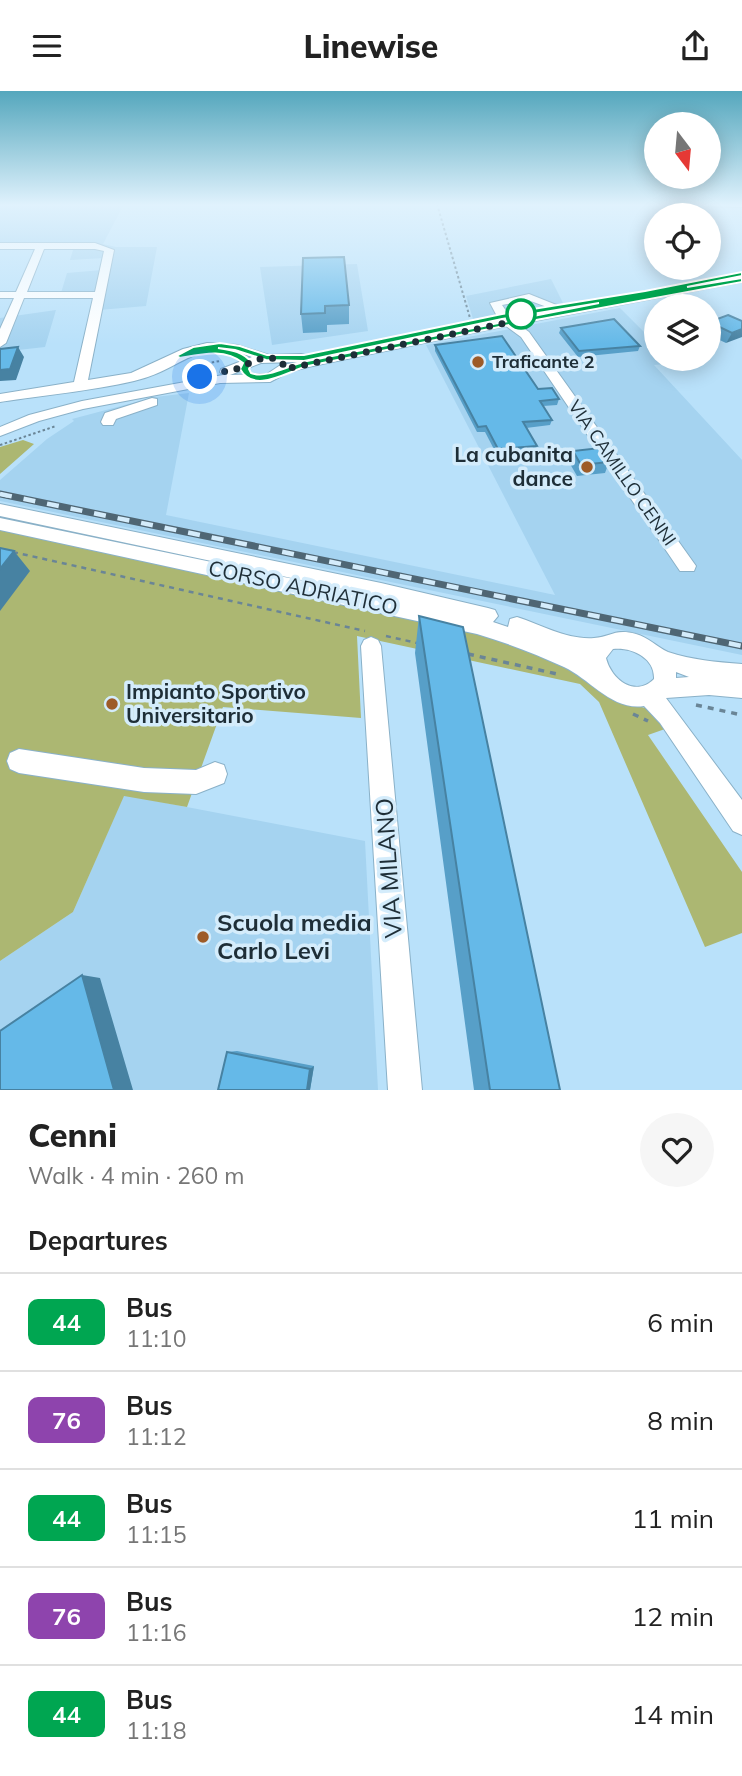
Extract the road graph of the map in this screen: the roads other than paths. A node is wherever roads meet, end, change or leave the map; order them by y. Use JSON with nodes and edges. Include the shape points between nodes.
{"nodes":[{"id":1,"x":39,"y":251,"type":"edge"},
{"id":2,"x":109,"y":251,"type":"edge"},
{"id":3,"x":742,"y":274,"type":"edge"},
{"id":4,"x":742,"y":279,"type":"edge"},
{"id":5,"x":0,"y":295,"type":"edge"},
{"id":6,"x":20,"y":295,"type":"junction"},
{"id":7,"x":99,"y":295,"type":"junction"},
{"id":8,"x":505,"y":319,"type":"junction"},
{"id":9,"x":0,"y":343,"type":"edge"},
{"id":10,"x":180,"y":356,"type":"junction"},
{"id":11,"x":276,"y":362,"type":"junction"},
{"id":12,"x":248,"y":368,"type":"junction"},
{"id":13,"x":80,"y":385,"type":"junction"},
{"id":14,"x":163,"y":387,"type":"junction"},
{"id":15,"x":0,"y":398,"type":"edge"},
{"id":16,"x":108,"y":422,"type":"dead end"},
{"id":17,"x":0,"y":429,"type":"edge"},
{"id":18,"x":0,"y":510,"type":"edge"},
{"id":19,"x":0,"y":524,"type":"edge"},
{"id":20,"x":162,"y":550,"type":"junction"},
{"id":21,"x":687,"y":566,"type":"dead end"},
{"id":22,"x":371,"y":646,"type":"dead end"},
{"id":23,"x":600,"y":647,"type":"junction"},
{"id":24,"x":657,"y":657,"type":"junction"},
{"id":25,"x":742,"y":673,"type":"edge"},
{"id":26,"x":599,"y":675,"type":"junction"},
{"id":27,"x":742,"y":688,"type":"edge"},
{"id":28,"x":654,"y":693,"type":"junction"},
{"id":29,"x":19,"y":761,"type":"dead end"},
{"id":30,"x":215,"y":774,"type":"dead end"},
{"id":31,"x":742,"y":822,"type":"edge"},
{"id":32,"x":405,"y":1090,"type":"edge"}],
"edges":[{"from":1,"to":6,"type":"street"},
{"from":2,"to":7,"type":"street"},
{"from":3,"to":8,"type":"street"},
{"from":4,"to":8,"type":"street"},
{"from":5,"to":6,"type":"street"},
{"from":6,"to":7,"type":"street"},
{"from":6,"to":9,"type":"street"},
{"from":7,"to":13,"type":"street"},
{"from":8,"to":11,"type":"street"},
{"from":8,"to":11,"type":"street"},
{"from":8,"to":21,"type":"street","name":"VIA CAMILLO CENNI","via":[[525,335]]},
{"from":10,"to":11,"type":"street","via":[[220,345]]},
{"from":10,"to":12,"type":"street","via":[[219,350],[238,355]]},
{"from":10,"to":13,"type":"street","via":[[143,374]]},
{"from":11,"to":12,"type":"street"},
{"from":11,"to":12,"type":"street","via":[[270,378]]},
{"from":12,"to":14,"type":"street"},
{"from":13,"to":15,"type":"street"},
{"from":14,"to":16,"type":"street","via":[[159,399],[110,415]]},
{"from":14,"to":17,"type":"street"},
{"from":18,"to":20,"type":"street","name":"CORSO ADRIATICO"},
{"from":19,"to":20,"type":"street","name":"CORSO ADRIATICO"},
{"from":20,"to":23,"type":"street","name":"CORSO ADRIATICO","via":[[470,611],[570,645]]},
{"from":20,"to":26,"type":"street","name":"CORSO ADRIATICO","via":[[477,626],[534,645]]},
{"from":22,"to":32,"type":"street","name":"VIA MILANO"},
{"from":23,"to":24,"type":"street","name":"CORSO ADRIATICO","via":[[625,639]]},
{"from":23,"to":26,"type":"street","via":[[595,660]]},
{"from":24,"to":25,"type":"street","name":"CORSO ADRIATICO","via":[[693,669]]},
{"from":24,"to":28,"type":"street","via":[[665,675],[664,684]]},
{"from":26,"to":28,"type":"street","name":"CORSO ADRIATICO","via":[[624,694]]},
{"from":27,"to":28,"type":"street","name":"CORSO ADRIATICO","via":[[709,685]]},
{"from":28,"to":31,"type":"street"},
{"from":29,"to":30,"type":"street","via":[[144,780],[196,782]]}]}
